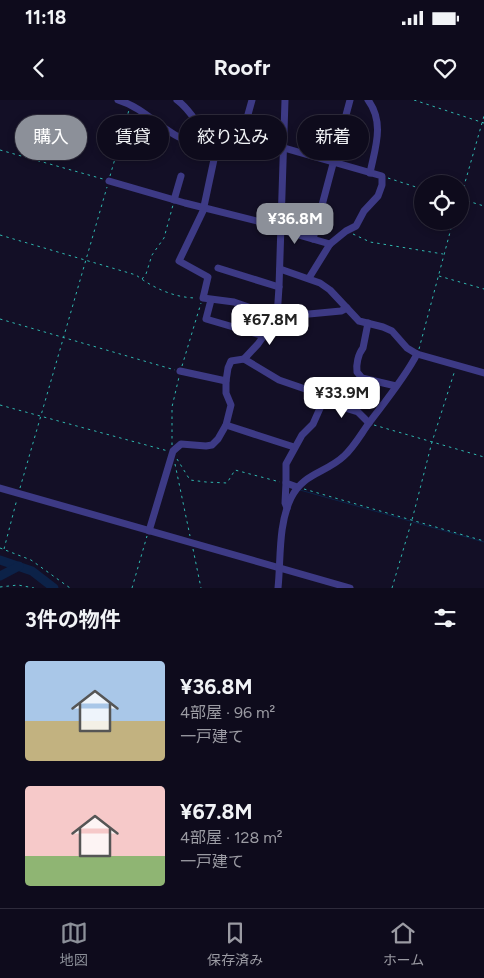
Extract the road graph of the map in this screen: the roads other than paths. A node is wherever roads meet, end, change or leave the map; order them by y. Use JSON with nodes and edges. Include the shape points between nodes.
{"nodes":[{"id":1,"x":118,"y":100,"type":"edge"},
{"id":2,"x":177,"y":100,"type":"edge"},
{"id":3,"x":252,"y":100,"type":"edge"},
{"id":4,"x":285,"y":100,"type":"edge"},
{"id":5,"x":350,"y":100,"type":"edge"},
{"id":6,"x":368,"y":100,"type":"edge"},
{"id":7,"x":131,"y":102,"type":"edge"},
{"id":8,"x":192,"y":115,"type":"edge"},
{"id":9,"x":248,"y":115,"type":"edge"},
{"id":10,"x":284,"y":115,"type":"edge"},
{"id":11,"x":179,"y":137,"type":"edge"},
{"id":12,"x":287,"y":149,"type":"edge"},
{"id":13,"x":214,"y":160,"type":"edge"},
{"id":14,"x":283,"y":160,"type":"edge"},
{"id":15,"x":332,"y":162,"type":"junction"},
{"id":16,"x":370,"y":172,"type":"junction"},
{"id":17,"x":181,"y":176,"type":"dead end"},
{"id":18,"x":109,"y":181,"type":"road end"},
{"id":19,"x":174,"y":200,"type":"junction"},
{"id":20,"x":204,"y":207,"type":"junction"},
{"id":21,"x":281,"y":229,"type":"junction"},
{"id":22,"x":313,"y":239,"type":"junction"},
{"id":23,"x":330,"y":244,"type":"junction"},
{"id":24,"x":218,"y":268,"type":"dead end"},
{"id":25,"x":280,"y":269,"type":"junction"},
{"id":26,"x":309,"y":278,"type":"junction"},
{"id":27,"x":279,"y":287,"type":"junction"},
{"id":28,"x":207,"y":299,"type":"junction"},
{"id":29,"x":346,"y":308,"type":"junction"},
{"id":30,"x":277,"y":317,"type":"junction"},
{"id":31,"x":368,"y":323,"type":"junction"},
{"id":32,"x":264,"y":336,"type":"junction"},
{"id":33,"x":417,"y":354,"type":"junction"},
{"id":34,"x":244,"y":359,"type":"junction"},
{"id":35,"x":180,"y":371,"type":"road end"},
{"id":36,"x":484,"y":373,"type":"edge"},
{"id":37,"x":226,"y":381,"type":"junction"},
{"id":38,"x":396,"y":386,"type":"junction"},
{"id":39,"x":324,"y":397,"type":"junction"},
{"id":40,"x":370,"y":423,"type":"junction"},
{"id":41,"x":226,"y":426,"type":"junction"},
{"id":42,"x":294,"y":447,"type":"junction"},
{"id":43,"x":286,"y":483,"type":"junction"},
{"id":44,"x":297,"y":487,"type":"junction"},
{"id":45,"x":0,"y":488,"type":"edge"},
{"id":46,"x":287,"y":509,"type":"junction"},
{"id":47,"x":148,"y":530,"type":"junction"},
{"id":48,"x":280,"y":567,"type":"junction"},
{"id":49,"x":278,"y":588,"type":"edge"},
{"id":50,"x":350,"y":588,"type":"edge"}],
"edges":[{"from":1,"to":7,"type":"street"},
{"from":2,"to":8,"type":"street"},
{"from":3,"to":9,"type":"street"},
{"from":4,"to":10,"type":"street"},
{"from":5,"to":15,"type":"street"},
{"from":6,"to":16,"type":"street","via":[[378,135]]},
{"from":7,"to":11,"type":"street"},
{"from":12,"to":15,"type":"street"},
{"from":13,"to":20,"type":"street"},
{"from":14,"to":21,"type":"street"},
{"from":15,"to":16,"type":"street"},
{"from":15,"to":22,"type":"street"},
{"from":16,"to":23,"type":"street","via":[[382,176],[378,196],[356,226]]},
{"from":17,"to":19,"type":"street"},
{"from":18,"to":19,"type":"street"},
{"from":19,"to":20,"type":"street"},
{"from":20,"to":21,"type":"street"},
{"from":20,"to":28,"type":"street","via":[[179,261],[207,276]]},
{"from":21,"to":22,"type":"street"},
{"from":21,"to":25,"type":"street"},
{"from":22,"to":23,"type":"street"},
{"from":23,"to":26,"type":"street"},
{"from":24,"to":27,"type":"street"},
{"from":25,"to":26,"type":"street"},
{"from":25,"to":27,"type":"street"},
{"from":26,"to":29,"type":"street","via":[[325,286]]},
{"from":27,"to":30,"type":"street"},
{"from":28,"to":30,"type":"street","via":[[234,302]]},
{"from":28,"to":32,"type":"street","via":[[206,320]]},
{"from":29,"to":30,"type":"street"},
{"from":29,"to":31,"type":"street","via":[[358,321]]},
{"from":30,"to":32,"type":"street"},
{"from":31,"to":33,"type":"street","via":[[392,331],[406,348]]},
{"from":31,"to":38,"type":"street","via":[[356,369],[360,376]]},
{"from":32,"to":34,"type":"street"},
{"from":33,"to":36,"type":"street"},
{"from":33,"to":38,"type":"street"},
{"from":34,"to":37,"type":"street","via":[[232,361]]},
{"from":34,"to":39,"type":"street","via":[[279,380]]},
{"from":35,"to":37,"type":"street"},
{"from":37,"to":41,"type":"street","via":[[231,405]]},
{"from":38,"to":40,"type":"street"},
{"from":39,"to":40,"type":"street","via":[[358,412]]},
{"from":39,"to":42,"type":"street","via":[[313,424]]},
{"from":40,"to":44,"type":"street","via":[[345,456]]},
{"from":41,"to":42,"type":"street"},
{"from":41,"to":47,"type":"street","via":[[212,446],[180,444],[172,451]]},
{"from":42,"to":43,"type":"street","via":[[286,464]]},
{"from":43,"to":44,"type":"street"},
{"from":43,"to":46,"type":"street"},
{"from":44,"to":46,"type":"street"},
{"from":45,"to":47,"type":"street"},
{"from":46,"to":48,"type":"street","via":[[282,527]]},
{"from":47,"to":48,"type":"street"},
{"from":48,"to":49,"type":"street"},
{"from":48,"to":50,"type":"street"}]}
